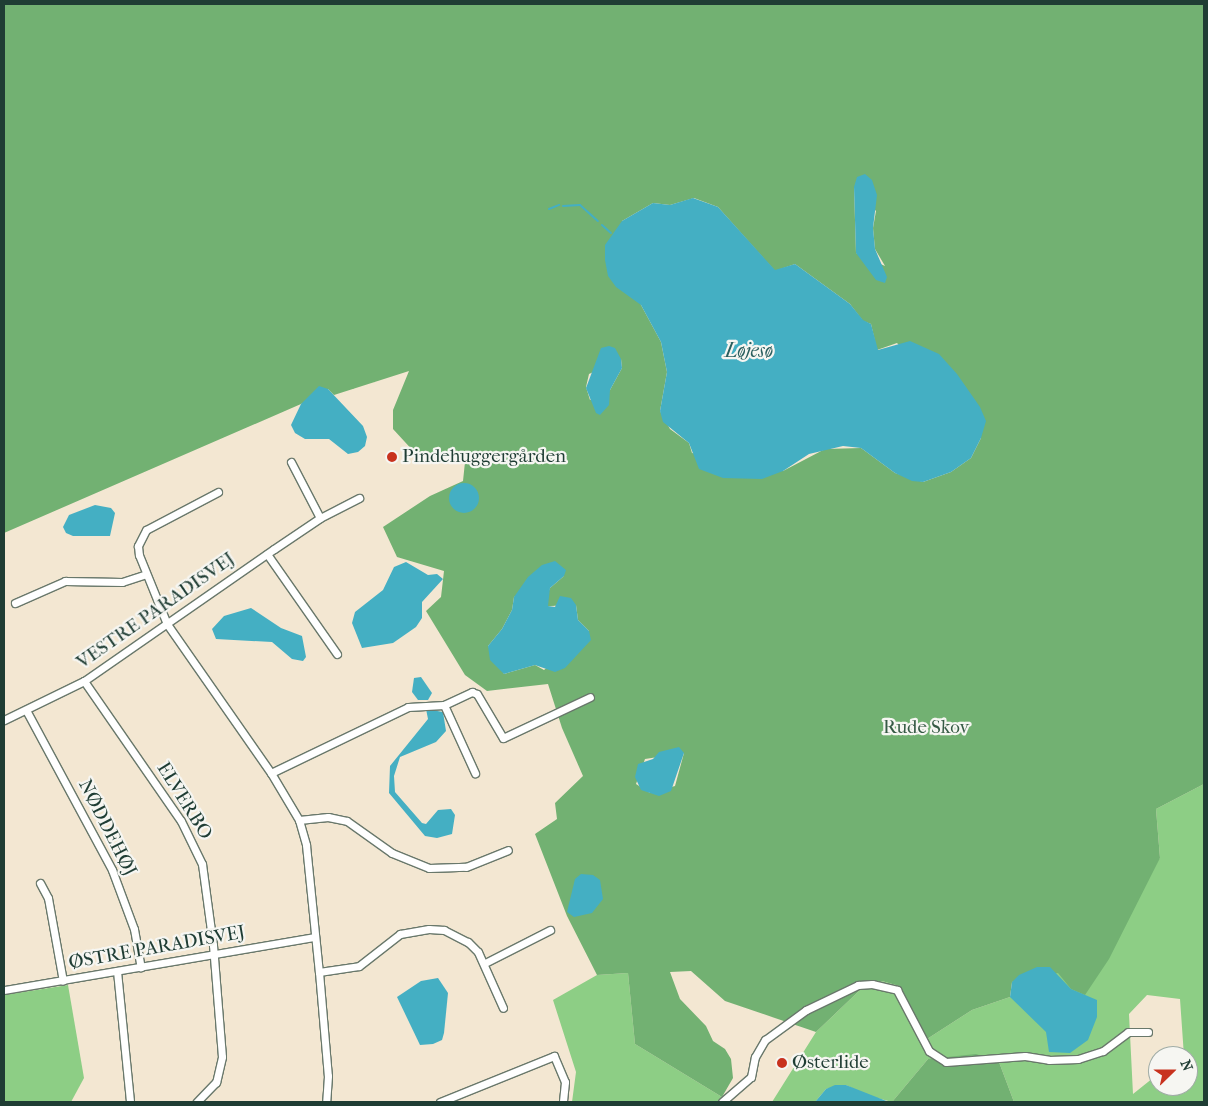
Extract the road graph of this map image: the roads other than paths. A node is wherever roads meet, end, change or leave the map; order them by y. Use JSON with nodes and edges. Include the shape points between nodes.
{"nodes":[{"id":1,"x":291,"y":462,"type":"dead end"},
{"id":2,"x":218,"y":492,"type":"dead end"},
{"id":3,"x":359,"y":498,"type":"dead end"},
{"id":4,"x":320,"y":518,"type":"junction"},
{"id":5,"x":267,"y":554,"type":"junction"},
{"id":6,"x":146,"y":574,"type":"junction"},
{"id":7,"x":15,"y":603,"type":"dead end"},
{"id":8,"x":167,"y":624,"type":"junction"},
{"id":9,"x":337,"y":654,"type":"dead end"},
{"id":10,"x":84,"y":681,"type":"junction"},
{"id":11,"x":590,"y":697,"type":"dead end"},
{"id":12,"x":444,"y":705,"type":"junction"},
{"id":13,"x":26,"y":710,"type":"junction"},
{"id":14,"x":4,"y":720,"type":"edge"},
{"id":15,"x":271,"y":773,"type":"junction"},
{"id":16,"x":475,"y":773,"type":"dead end"},
{"id":17,"x":299,"y":820,"type":"junction"},
{"id":18,"x":508,"y":850,"type":"dead end"},
{"id":19,"x":40,"y":882,"type":"dead end"},
{"id":20,"x":550,"y":930,"type":"dead end"},
{"id":21,"x":315,"y":937,"type":"junction"},
{"id":22,"x":213,"y":954,"type":"junction"},
{"id":23,"x":485,"y":962,"type":"junction"},
{"id":24,"x":141,"y":967,"type":"junction"},
{"id":25,"x":117,"y":971,"type":"junction"},
{"id":26,"x":319,"y":972,"type":"junction"},
{"id":27,"x":63,"y":981,"type":"junction"},
{"id":28,"x":4,"y":990,"type":"edge"},
{"id":29,"x":503,"y":1008,"type":"dead end"},
{"id":30,"x":1148,"y":1032,"type":"dead end"},
{"id":31,"x":130,"y":1102,"type":"edge"},
{"id":32,"x":197,"y":1102,"type":"edge"},
{"id":33,"x":326,"y":1102,"type":"edge"},
{"id":34,"x":440,"y":1102,"type":"edge"},
{"id":35,"x":563,"y":1102,"type":"edge"},
{"id":36,"x":722,"y":1102,"type":"edge"}],
"edges":[{"from":1,"to":4,"type":"street"},
{"from":2,"to":6,"type":"street","via":[[146,530],[138,546]]},
{"from":3,"to":4,"type":"street","name":"VESTRE PARADISVEJ"},
{"from":4,"to":5,"type":"street","name":"VESTRE PARADISVEJ"},
{"from":5,"to":8,"type":"street","name":"VESTRE PARADISVEJ"},
{"from":5,"to":9,"type":"street"},
{"from":6,"to":7,"type":"street","via":[[116,582],[65,581]]},
{"from":6,"to":8,"type":"street"},
{"from":8,"to":10,"type":"street","name":"VESTRE PARADISVEJ"},
{"from":8,"to":15,"type":"street"},
{"from":10,"to":13,"type":"street","name":"VESTRE PARADISVEJ"},
{"from":10,"to":22,"type":"street","name":"ELVERBO","via":[[195,845],[206,883]]},
{"from":11,"to":12,"type":"street","via":[[503,738],[477,694],[472,692]]},
{"from":12,"to":15,"type":"street","via":[[408,707]]},
{"from":12,"to":16,"type":"street"},
{"from":13,"to":14,"type":"street","name":"VESTRE PARADISVEJ"},
{"from":13,"to":24,"type":"street","name":"NØDDEHØJ","via":[[112,870],[134,929]]},
{"from":15,"to":17,"type":"street"},
{"from":17,"to":18,"type":"street","via":[[328,817],[347,821],[392,853],[429,868],[466,867]]},
{"from":17,"to":21,"type":"street","via":[[306,845]]},
{"from":19,"to":27,"type":"street","via":[[48,898]]},
{"from":20,"to":23,"type":"street"},
{"from":21,"to":22,"type":"street","name":"ØSTRE PARADISVEJ"},
{"from":21,"to":26,"type":"street"},
{"from":22,"to":24,"type":"street","name":"ØSTRE PARADISVEJ"},
{"from":22,"to":32,"type":"street","name":"ELVERBO","via":[[221,1072],[210,1092]]},
{"from":23,"to":26,"type":"street","via":[[457,935],[428,929],[400,934],[359,966]]},
{"from":23,"to":29,"type":"street"},
{"from":24,"to":25,"type":"street","name":"ØSTRE PARADISVEJ"},
{"from":25,"to":27,"type":"street","name":"ØSTRE PARADISVEJ"},
{"from":25,"to":31,"type":"street"},
{"from":26,"to":33,"type":"street","via":[[328,1076]]},
{"from":27,"to":28,"type":"street","name":"ØSTRE PARADISVEJ"},
{"from":30,"to":36,"type":"street","via":[[1128,1032],[1103,1051],[1078,1059],[1049,1060],[1024,1056],[946,1062],[925,1047],[896,990],[872,984],[858,986],[834,996],[784,1026],[760,1046],[751,1077]]},
{"from":34,"to":35,"type":"street","via":[[554,1056],[565,1082]]}]}
